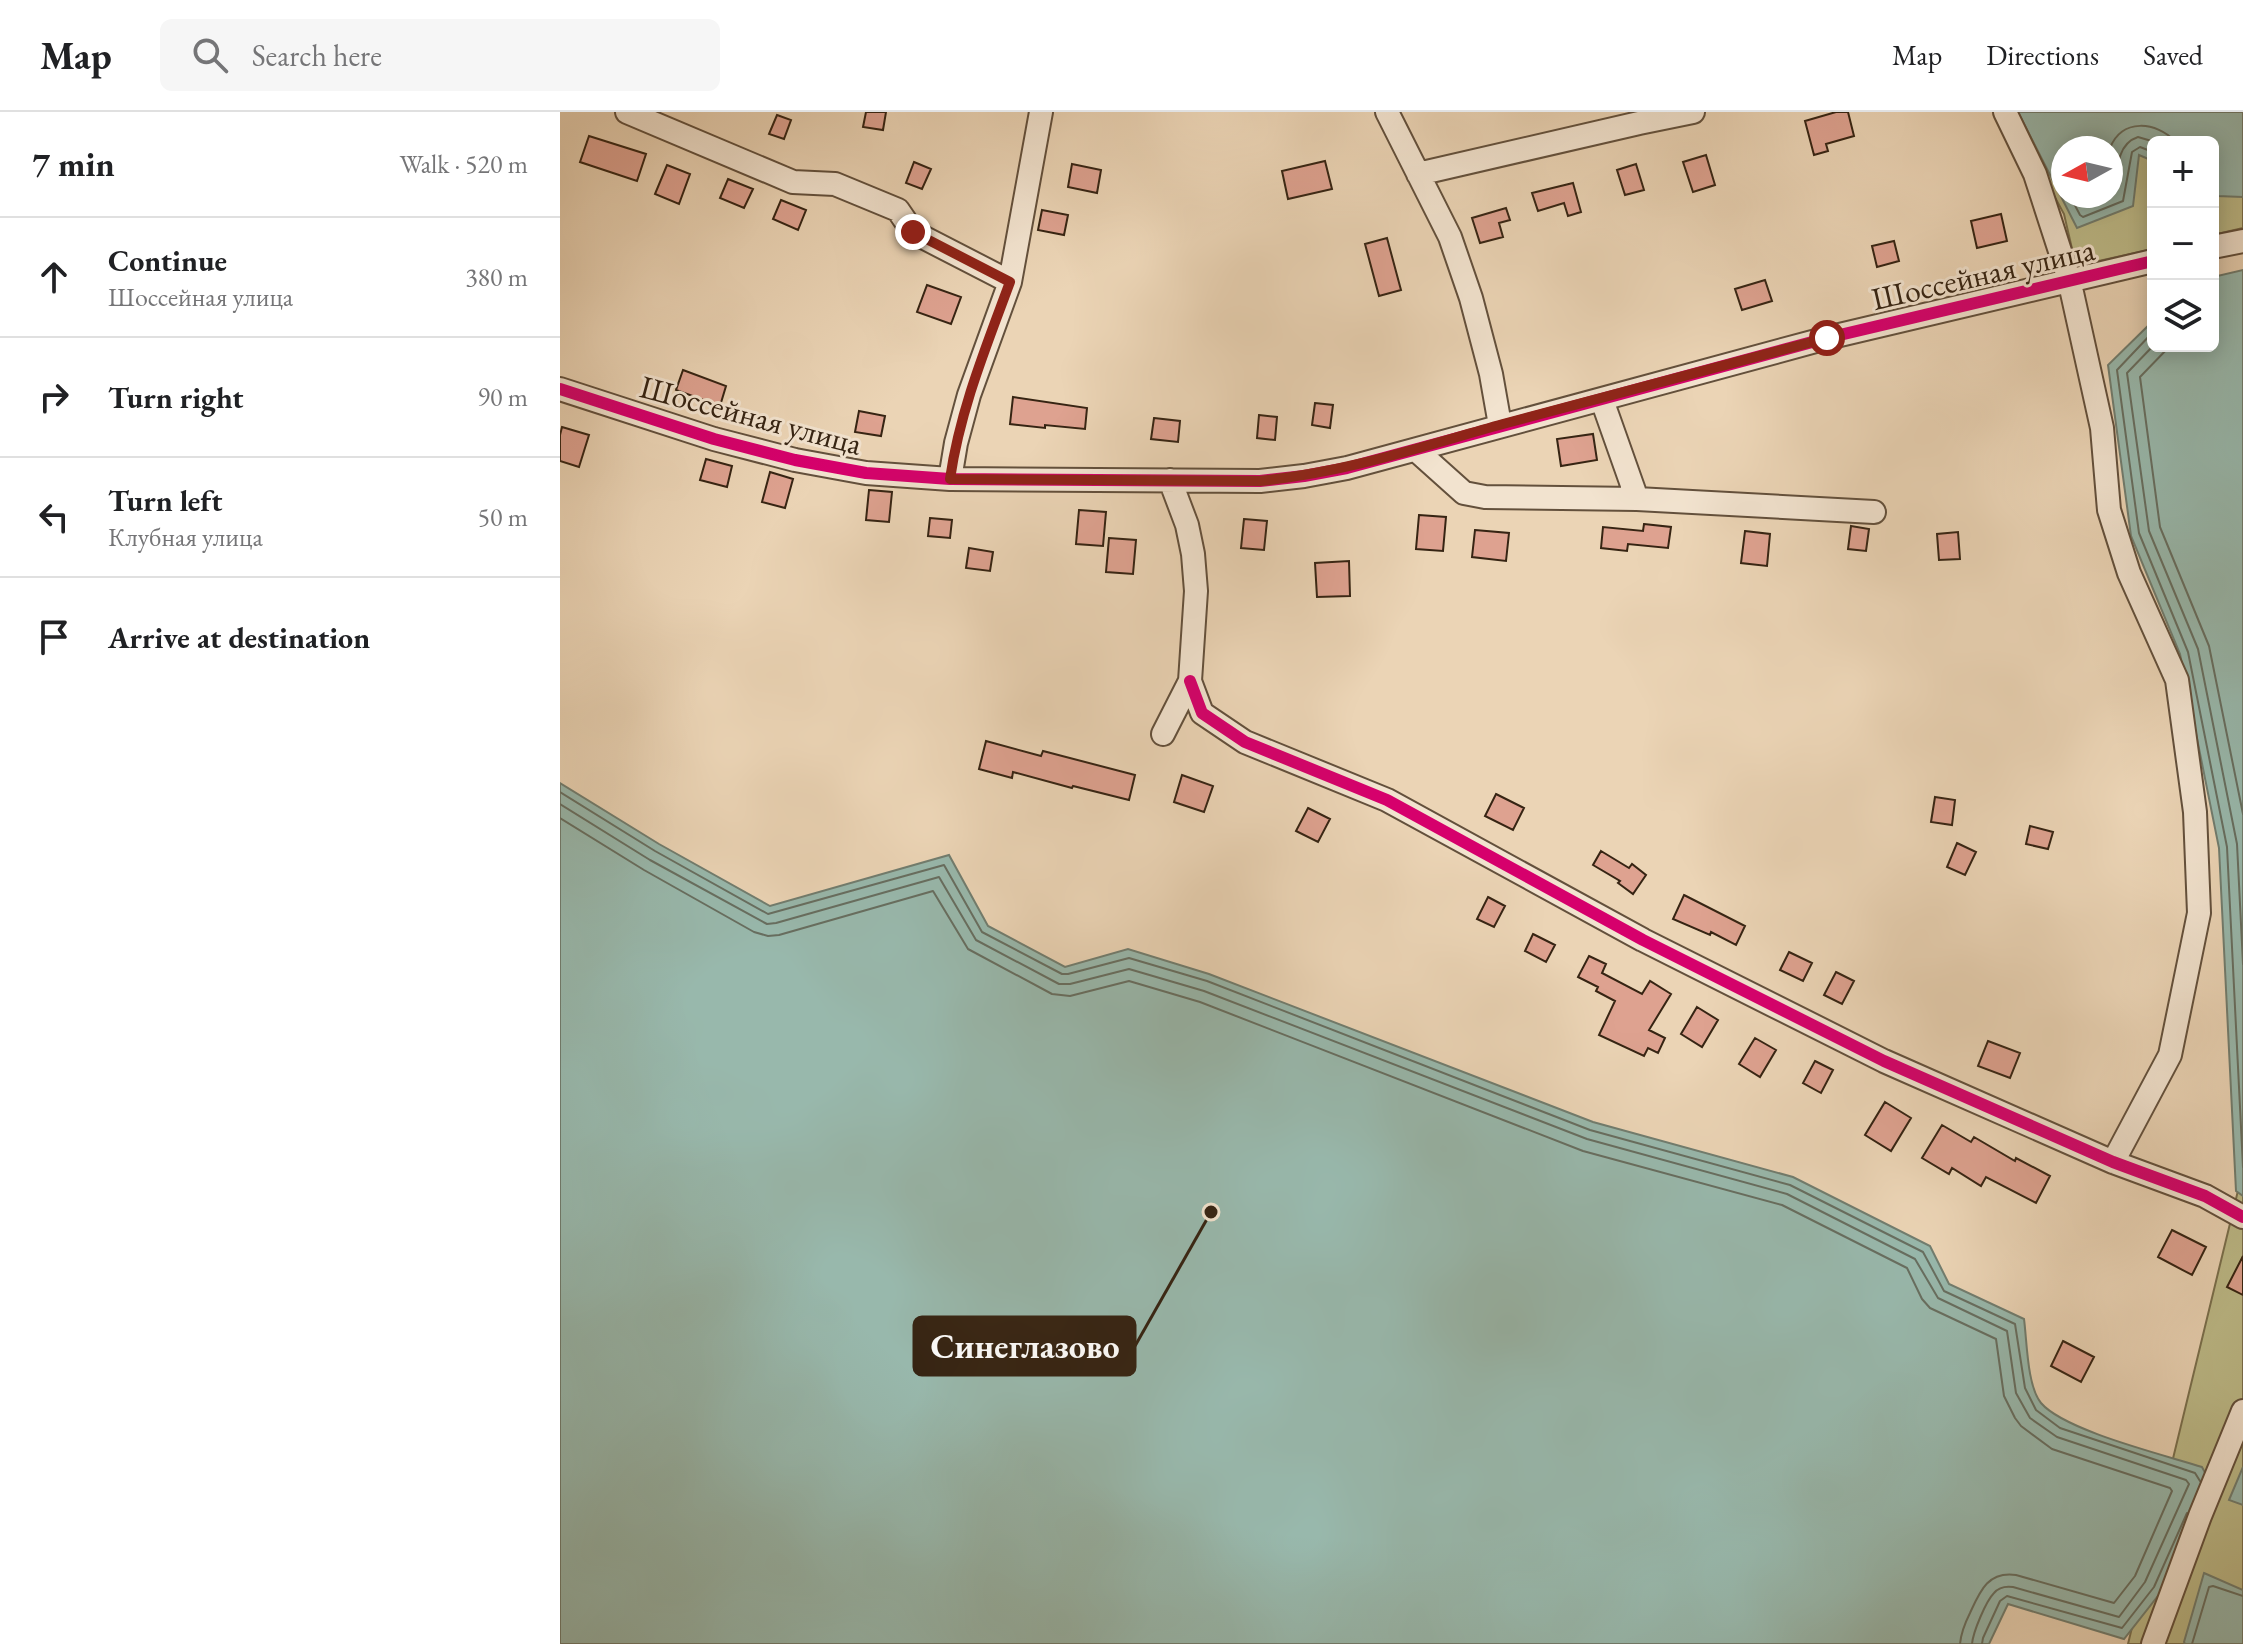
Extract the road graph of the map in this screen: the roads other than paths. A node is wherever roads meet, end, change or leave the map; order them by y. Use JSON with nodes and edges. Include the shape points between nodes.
{"nodes":[{"id":1,"x":627,"y":112,"type":"edge"},
{"id":2,"x":1041,"y":112,"type":"edge"},
{"id":3,"x":1387,"y":112,"type":"edge"},
{"id":4,"x":1693,"y":112,"type":"edge"},
{"id":5,"x":2005,"y":112,"type":"edge"},
{"id":6,"x":1418,"y":174,"type":"junction"},
{"id":7,"x":2243,"y":241,"type":"edge"},
{"id":8,"x":2219,"y":246,"type":"edge"},
{"id":9,"x":2147,"y":262,"type":"edge"},
{"id":10,"x":2069,"y":279,"type":"junction"},
{"id":11,"x":1010,"y":282,"type":"junction"},
{"id":12,"x":560,"y":389,"type":"edge"},
{"id":13,"x":1602,"y":400,"type":"junction"},
{"id":14,"x":1500,"y":425,"type":"junction"},
{"id":15,"x":1416,"y":450,"type":"junction"},
{"id":16,"x":950,"y":479,"type":"junction"},
{"id":17,"x":1170,"y":480,"type":"junction"},
{"id":18,"x":1637,"y":499,"type":"junction"},
{"id":19,"x":1874,"y":512,"type":"dead end"},
{"id":20,"x":1190,"y":681,"type":"junction"},
{"id":21,"x":1163,"y":734,"type":"dead end"},
{"id":22,"x":2113,"y":1162,"type":"junction"},
{"id":23,"x":2243,"y":1217,"type":"edge"},
{"id":24,"x":2243,"y":1411,"type":"edge"},
{"id":25,"x":2153,"y":1644,"type":"edge"}],
"edges":[{"from":1,"to":11,"type":"street","via":[[793,182],[835,184],[898,210],[913,232]]},
{"from":2,"to":11,"type":"street"},
{"from":3,"to":6,"type":"street"},
{"from":4,"to":6,"type":"street"},
{"from":5,"to":10,"type":"street","via":[[2035,174]]},
{"from":6,"to":14,"type":"street","via":[[1450,237],[1471,298]]},
{"from":7,"to":8,"type":"street"},
{"from":9,"to":10,"type":"street","name":"Шоссейная улица"},
{"from":10,"to":13,"type":"street","name":"Шоссейная улица"},
{"from":10,"to":22,"type":"street","via":[[2102,428],[2109,510],[2129,573],[2177,680],[2195,812],[2199,913],[2170,1055]]},
{"from":11,"to":16,"type":"street","via":[[969,395]]},
{"from":12,"to":16,"type":"street","name":"Шоссейная улица","via":[[795,460],[866,473]]},
{"from":13,"to":14,"type":"street","name":"Шоссейная улица"},
{"from":13,"to":18,"type":"street"},
{"from":14,"to":15,"type":"street","name":"Шоссейная улица"},
{"from":15,"to":17,"type":"street","name":"Шоссейная улица","via":[[1304,476]]},
{"from":15,"to":18,"type":"street","via":[[1464,493]]},
{"from":16,"to":17,"type":"street","name":"Шоссейная улица"},
{"from":17,"to":20,"type":"street","via":[[1193,554]]},
{"from":18,"to":19,"type":"street"},
{"from":20,"to":21,"type":"street"},
{"from":20,"to":22,"type":"street","via":[[1202,713],[1245,742],[1387,800],[1643,940],[1870,1054]]},
{"from":22,"to":23,"type":"street","via":[[2205,1196]]},
{"from":24,"to":25,"type":"street"}]}
